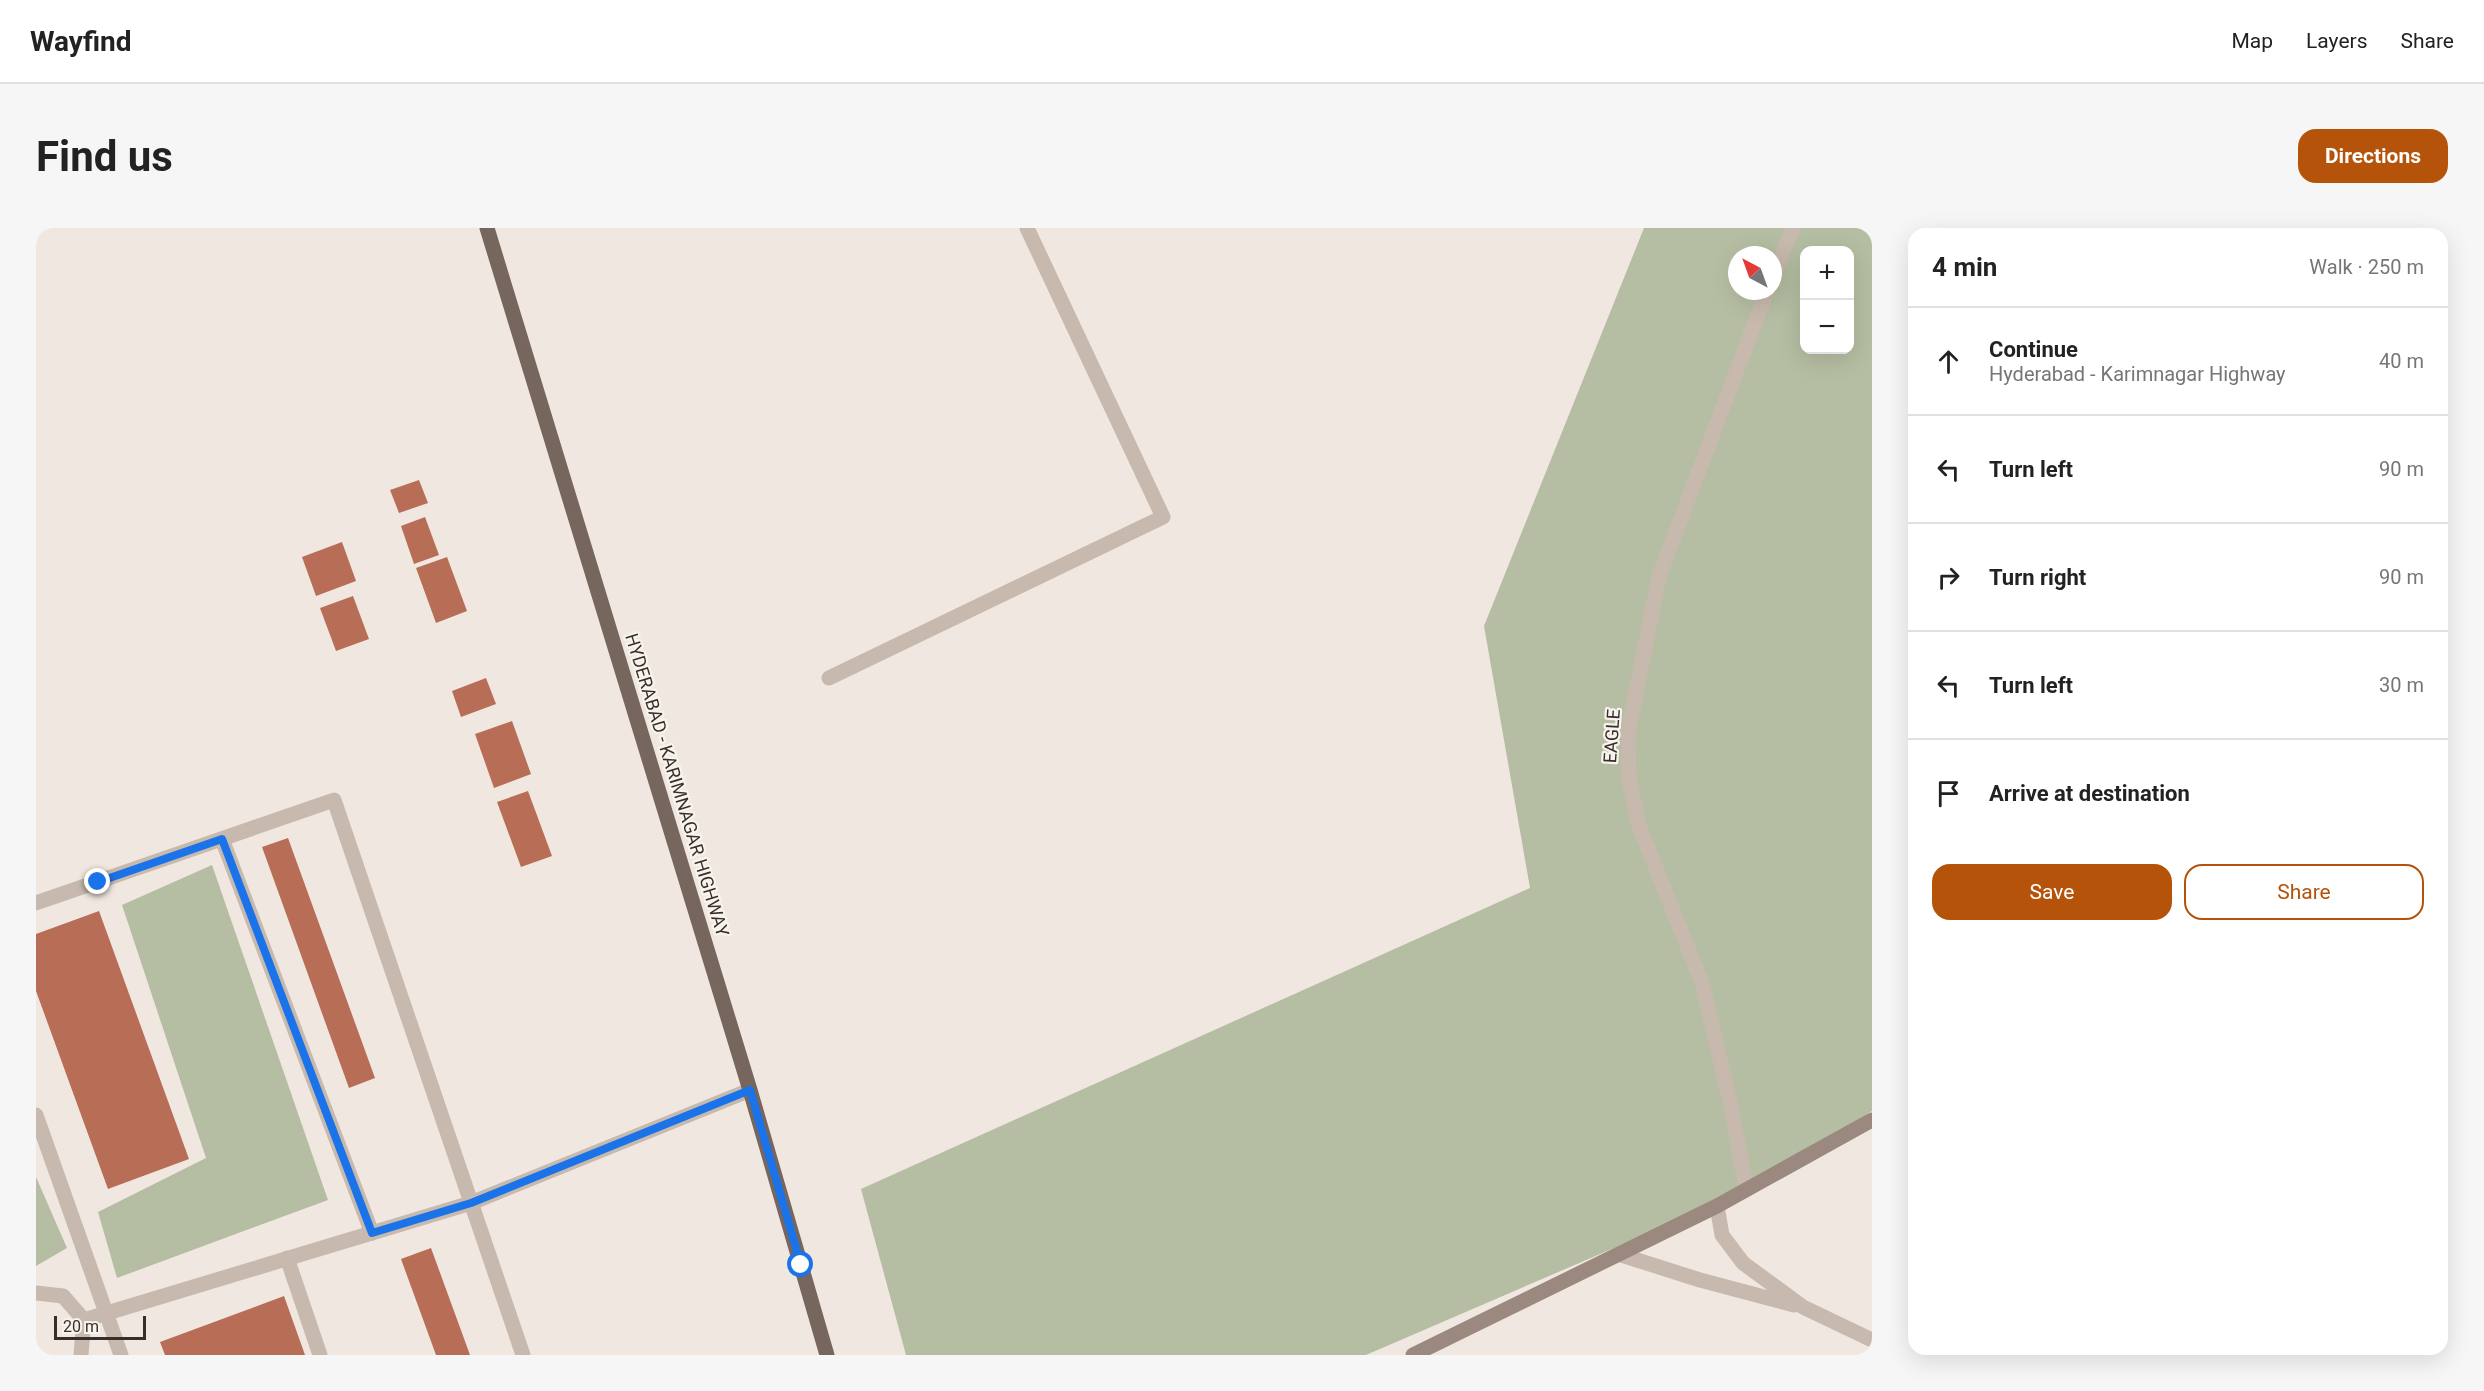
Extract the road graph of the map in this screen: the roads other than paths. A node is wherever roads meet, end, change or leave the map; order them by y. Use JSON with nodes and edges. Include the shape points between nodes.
{"nodes":[{"id":1,"x":487,"y":228,"type":"edge"},
{"id":2,"x":1027,"y":228,"type":"edge"},
{"id":3,"x":1793,"y":228,"type":"edge"},
{"id":4,"x":1782,"y":254,"type":"edge"},
{"id":5,"x":1764,"y":300,"type":"edge"},
{"id":6,"x":829,"y":678,"type":"dead end"},
{"id":7,"x":222,"y":839,"type":"junction"},
{"id":8,"x":36,"y":903,"type":"edge"},
{"id":9,"x":750,"y":1090,"type":"junction"},
{"id":10,"x":36,"y":1115,"type":"edge"},
{"id":11,"x":1872,"y":1120,"type":"edge"},
{"id":12,"x":1746,"y":1189,"type":"junction"},
{"id":13,"x":471,"y":1203,"type":"junction"},
{"id":14,"x":1717,"y":1206,"type":"junction"},
{"id":15,"x":372,"y":1233,"type":"junction"},
{"id":16,"x":1618,"y":1254,"type":"junction"},
{"id":17,"x":287,"y":1258,"type":"junction"},
{"id":18,"x":36,"y":1293,"type":"edge"},
{"id":19,"x":1803,"y":1307,"type":"junction"},
{"id":20,"x":106,"y":1313,"type":"junction"},
{"id":21,"x":84,"y":1320,"type":"junction"},
{"id":22,"x":1872,"y":1340,"type":"edge"},
{"id":23,"x":81,"y":1355,"type":"edge"},
{"id":24,"x":121,"y":1355,"type":"edge"},
{"id":25,"x":320,"y":1355,"type":"edge"},
{"id":26,"x":523,"y":1355,"type":"edge"},
{"id":27,"x":827,"y":1355,"type":"edge"},
{"id":28,"x":1413,"y":1355,"type":"edge"}],
"edges":[{"from":1,"to":9,"type":"main road","name":"HYDERABAD - KARIMNAGAR HIGHWAY"},
{"from":2,"to":6,"type":"street","via":[[1163,517]]},
{"from":3,"to":4,"type":"street"},
{"from":5,"to":12,"type":"street","name":"EAGLE","via":[[1659,576],[1628,733],[1629,780],[1639,826],[1702,983]]},
{"from":7,"to":8,"type":"street"},
{"from":7,"to":13,"type":"street","via":[[333,800]]},
{"from":7,"to":15,"type":"street"},
{"from":9,"to":13,"type":"street"},
{"from":9,"to":27,"type":"main road","name":"HYDERABAD - KARIMNAGAR HIGHWAY"},
{"from":10,"to":20,"type":"street"},
{"from":11,"to":12,"type":"main road"},
{"from":12,"to":14,"type":"main road"},
{"from":13,"to":15,"type":"street"},
{"from":13,"to":26,"type":"street"},
{"from":14,"to":16,"type":"main road"},
{"from":14,"to":19,"type":"street","via":[[1722,1235],[1743,1263]]},
{"from":15,"to":17,"type":"street"},
{"from":16,"to":19,"type":"street"},
{"from":16,"to":28,"type":"main road"},
{"from":17,"to":20,"type":"street"},
{"from":17,"to":25,"type":"street"},
{"from":18,"to":21,"type":"street","via":[[63,1296]]},
{"from":19,"to":22,"type":"street"},
{"from":20,"to":21,"type":"street"},
{"from":20,"to":24,"type":"street"},
{"from":21,"to":23,"type":"street"}]}
